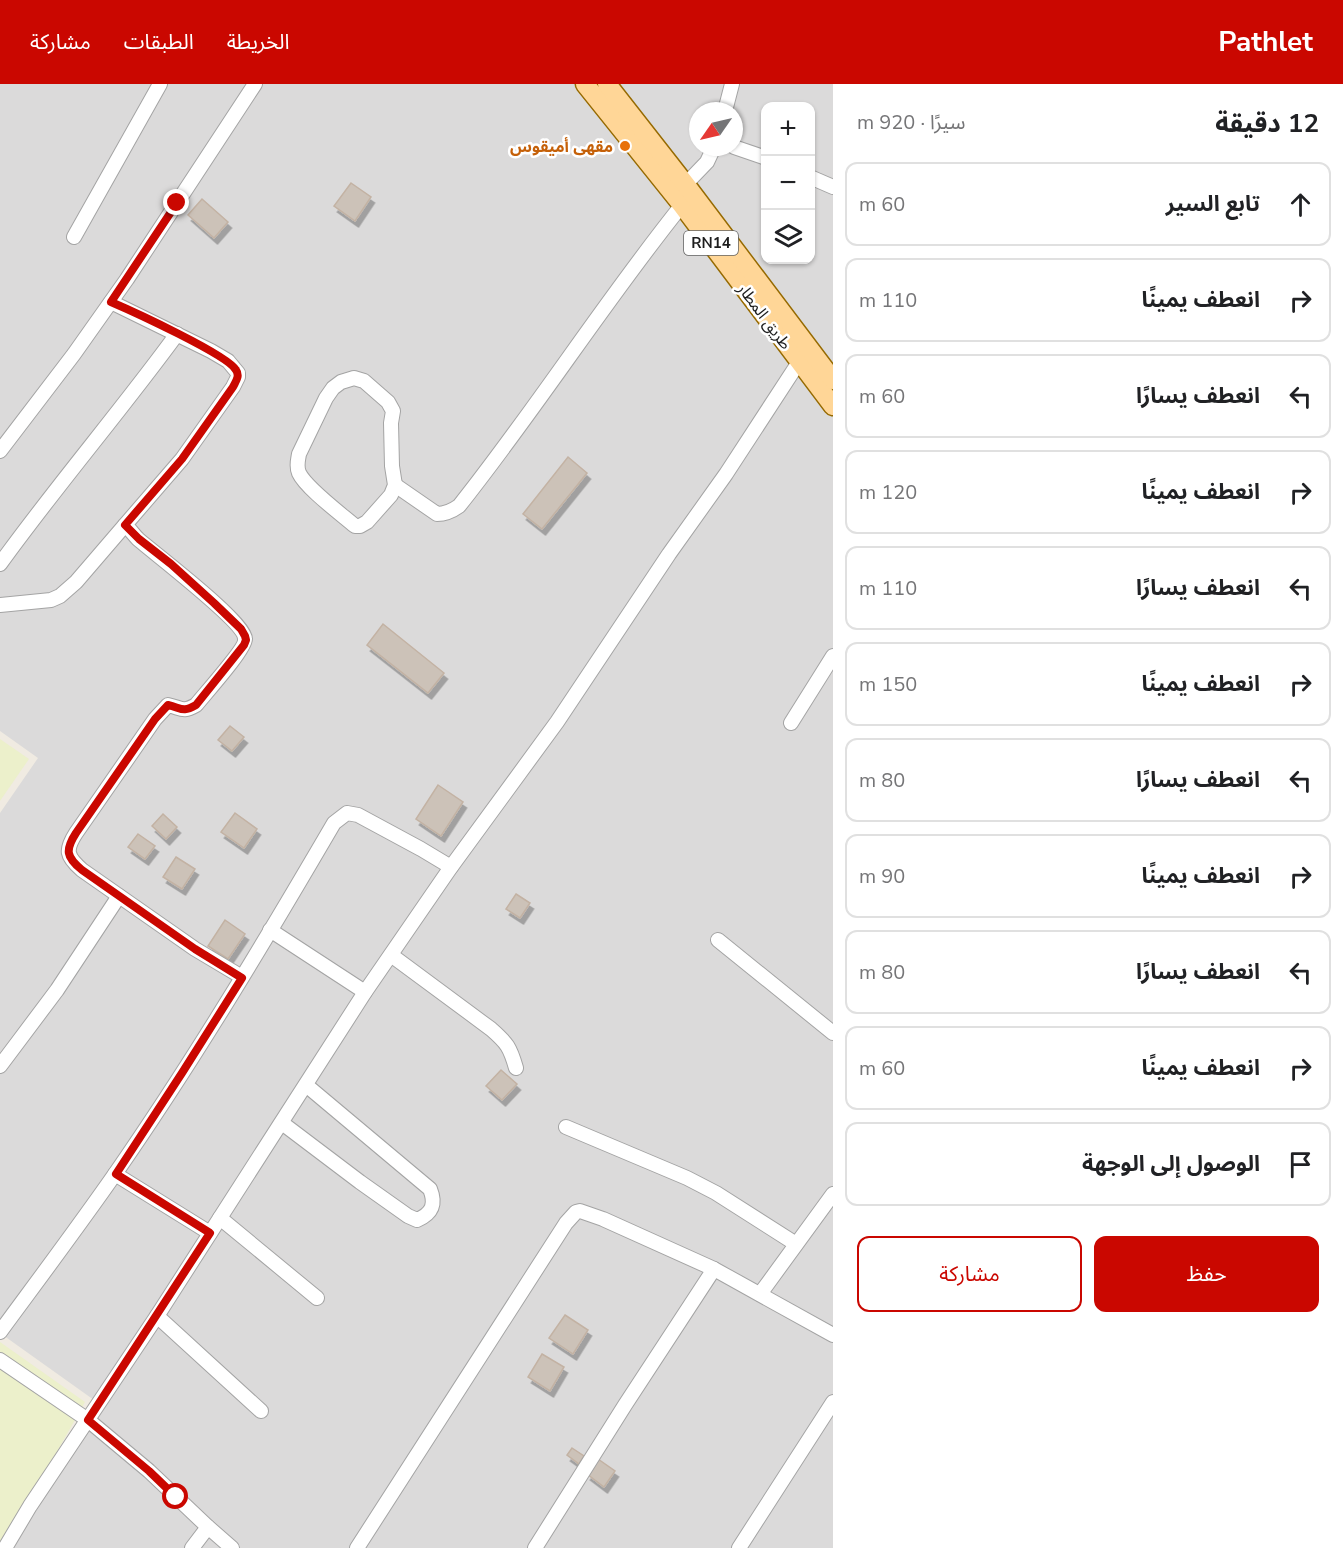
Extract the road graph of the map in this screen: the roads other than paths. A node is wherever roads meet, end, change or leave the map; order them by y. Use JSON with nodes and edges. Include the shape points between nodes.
{"nodes":[{"id":1,"x":160,"y":84,"type":"edge"},
{"id":2,"x":255,"y":84,"type":"edge"},
{"id":3,"x":585,"y":84,"type":"edge"},
{"id":4,"x":732,"y":84,"type":"edge"},
{"id":5,"x":616,"y":88,"type":"edge"},
{"id":6,"x":727,"y":102,"type":"edge"},
{"id":7,"x":743,"y":150,"type":"edge"},
{"id":8,"x":710,"y":156,"type":"edge"},
{"id":9,"x":761,"y":157,"type":"edge"},
{"id":10,"x":815,"y":179,"type":"edge"},
{"id":11,"x":833,"y":187,"type":"edge"},
{"id":12,"x":681,"y":195,"type":"junction"},
{"id":13,"x":74,"y":237,"type":"dead end"},
{"id":14,"x":111,"y":302,"type":"junction"},
{"id":15,"x":177,"y":334,"type":"junction"},
{"id":16,"x":799,"y":362,"type":"junction"},
{"id":17,"x":833,"y":380,"type":"edge"},
{"id":18,"x":833,"y":406,"type":"edge"},
{"id":19,"x":0,"y":451,"type":"edge"},
{"id":20,"x":395,"y":485,"type":"junction"},
{"id":21,"x":125,"y":525,"type":"junction"},
{"id":22,"x":0,"y":564,"type":"edge"},
{"id":23,"x":0,"y":605,"type":"edge"},
{"id":24,"x":833,"y":656,"type":"edge"},
{"id":25,"x":791,"y":723,"type":"dead end"},
{"id":26,"x":451,"y":867,"type":"junction"},
{"id":27,"x":119,"y":896,"type":"junction"},
{"id":28,"x":270,"y":930,"type":"junction"},
{"id":29,"x":718,"y":940,"type":"dead end"},
{"id":30,"x":391,"y":955,"type":"junction"},
{"id":31,"x":242,"y":978,"type":"junction"},
{"id":32,"x":365,"y":992,"type":"junction"},
{"id":33,"x":833,"y":1033,"type":"edge"},
{"id":34,"x":0,"y":1066,"type":"edge"},
{"id":35,"x":516,"y":1068,"type":"dead end"},
{"id":36,"x":306,"y":1085,"type":"junction"},
{"id":37,"x":282,"y":1124,"type":"junction"},
{"id":38,"x":566,"y":1126,"type":"dead end"},
{"id":39,"x":116,"y":1174,"type":"junction"},
{"id":40,"x":833,"y":1194,"type":"edge"},
{"id":41,"x":220,"y":1218,"type":"junction"},
{"id":42,"x":210,"y":1233,"type":"junction"},
{"id":43,"x":796,"y":1245,"type":"junction"},
{"id":44,"x":714,"y":1269,"type":"junction"},
{"id":45,"x":760,"y":1294,"type":"junction"},
{"id":46,"x":317,"y":1298,"type":"dead end"},
{"id":47,"x":157,"y":1316,"type":"junction"},
{"id":48,"x":0,"y":1332,"type":"edge"},
{"id":49,"x":833,"y":1335,"type":"edge"},
{"id":50,"x":0,"y":1360,"type":"edge"},
{"id":51,"x":833,"y":1402,"type":"edge"},
{"id":52,"x":261,"y":1411,"type":"dead end"},
{"id":53,"x":88,"y":1420,"type":"junction"},
{"id":54,"x":208,"y":1527,"type":"junction"},
{"id":55,"x":5,"y":1548,"type":"edge"},
{"id":56,"x":192,"y":1548,"type":"edge"},
{"id":57,"x":232,"y":1548,"type":"edge"},
{"id":58,"x":357,"y":1548,"type":"edge"},
{"id":59,"x":535,"y":1548,"type":"edge"},
{"id":60,"x":739,"y":1548,"type":"edge"}],
"edges":[{"from":1,"to":13,"type":"street"},
{"from":2,"to":14,"type":"street"},
{"from":3,"to":12,"type":"main road","name":"طريق المطار","number":"RN14"},
{"from":4,"to":6,"type":"street"},
{"from":5,"to":12,"type":"main road","name":"طريق المطار","number":"RN14"},
{"from":7,"to":9,"type":"street"},
{"from":8,"to":12,"type":"street"},
{"from":10,"to":11,"type":"street"},
{"from":12,"to":16,"type":"main road","name":"طريق المطار","number":"RN14"},
{"from":12,"to":17,"type":"main road","name":"طريق المطار","number":"RN14"},
{"from":12,"to":20,"type":"street","via":[[650,245],[459,506],[444,514],[437,513]]},
{"from":14,"to":15,"type":"street"},
{"from":14,"to":19,"type":"street"},
{"from":15,"to":21,"type":"street","via":[[228,362],[238,377],[182,459]]},
{"from":15,"to":22,"type":"street"},
{"from":16,"to":18,"type":"main road","name":"طريق المطار","number":"RN14"},
{"from":16,"to":26,"type":"street","via":[[557,722]]},
{"from":20,"to":20,"type":"street","via":[[367,522],[355,526],[304,482],[298,471],[299,454],[312,426],[326,398],[341,382],[354,378],[364,381],[393,411]]},
{"from":21,"to":23,"type":"street","via":[[60,596]]},
{"from":21,"to":27,"type":"street","via":[[214,603],[241,629],[246,640],[196,705],[181,710],[168,705],[162,711],[71,841],[68,849],[74,863]]},
{"from":24,"to":25,"type":"street"},
{"from":26,"to":28,"type":"street","via":[[371,821],[347,813],[334,823]]},
{"from":26,"to":30,"type":"street"},
{"from":27,"to":31,"type":"street"},
{"from":27,"to":34,"type":"street","via":[[57,990]]},
{"from":28,"to":31,"type":"street"},
{"from":28,"to":32,"type":"street"},
{"from":29,"to":33,"type":"street"},
{"from":30,"to":32,"type":"street"},
{"from":30,"to":35,"type":"street","via":[[506,1042]]},
{"from":31,"to":39,"type":"street"},
{"from":32,"to":36,"type":"street"},
{"from":36,"to":37,"type":"street"},
{"from":36,"to":37,"type":"street","via":[[430,1189],[433,1206],[425,1217],[417,1220],[408,1216]]},
{"from":37,"to":41,"type":"street"},
{"from":38,"to":43,"type":"street","via":[[687,1178]]},
{"from":39,"to":42,"type":"street"},
{"from":39,"to":48,"type":"street"},
{"from":40,"to":43,"type":"street"},
{"from":41,"to":42,"type":"street"},
{"from":41,"to":46,"type":"street"},
{"from":42,"to":47,"type":"street"},
{"from":43,"to":45,"type":"street"},
{"from":44,"to":45,"type":"street"},
{"from":44,"to":58,"type":"street","via":[[603,1219],[576,1212]]},
{"from":44,"to":59,"type":"street"},
{"from":45,"to":49,"type":"street"},
{"from":47,"to":52,"type":"street"},
{"from":47,"to":53,"type":"street"},
{"from":50,"to":53,"type":"street"},
{"from":51,"to":60,"type":"street"},
{"from":53,"to":54,"type":"street"},
{"from":53,"to":55,"type":"street"},
{"from":54,"to":56,"type":"street"},
{"from":54,"to":57,"type":"street"}]}
